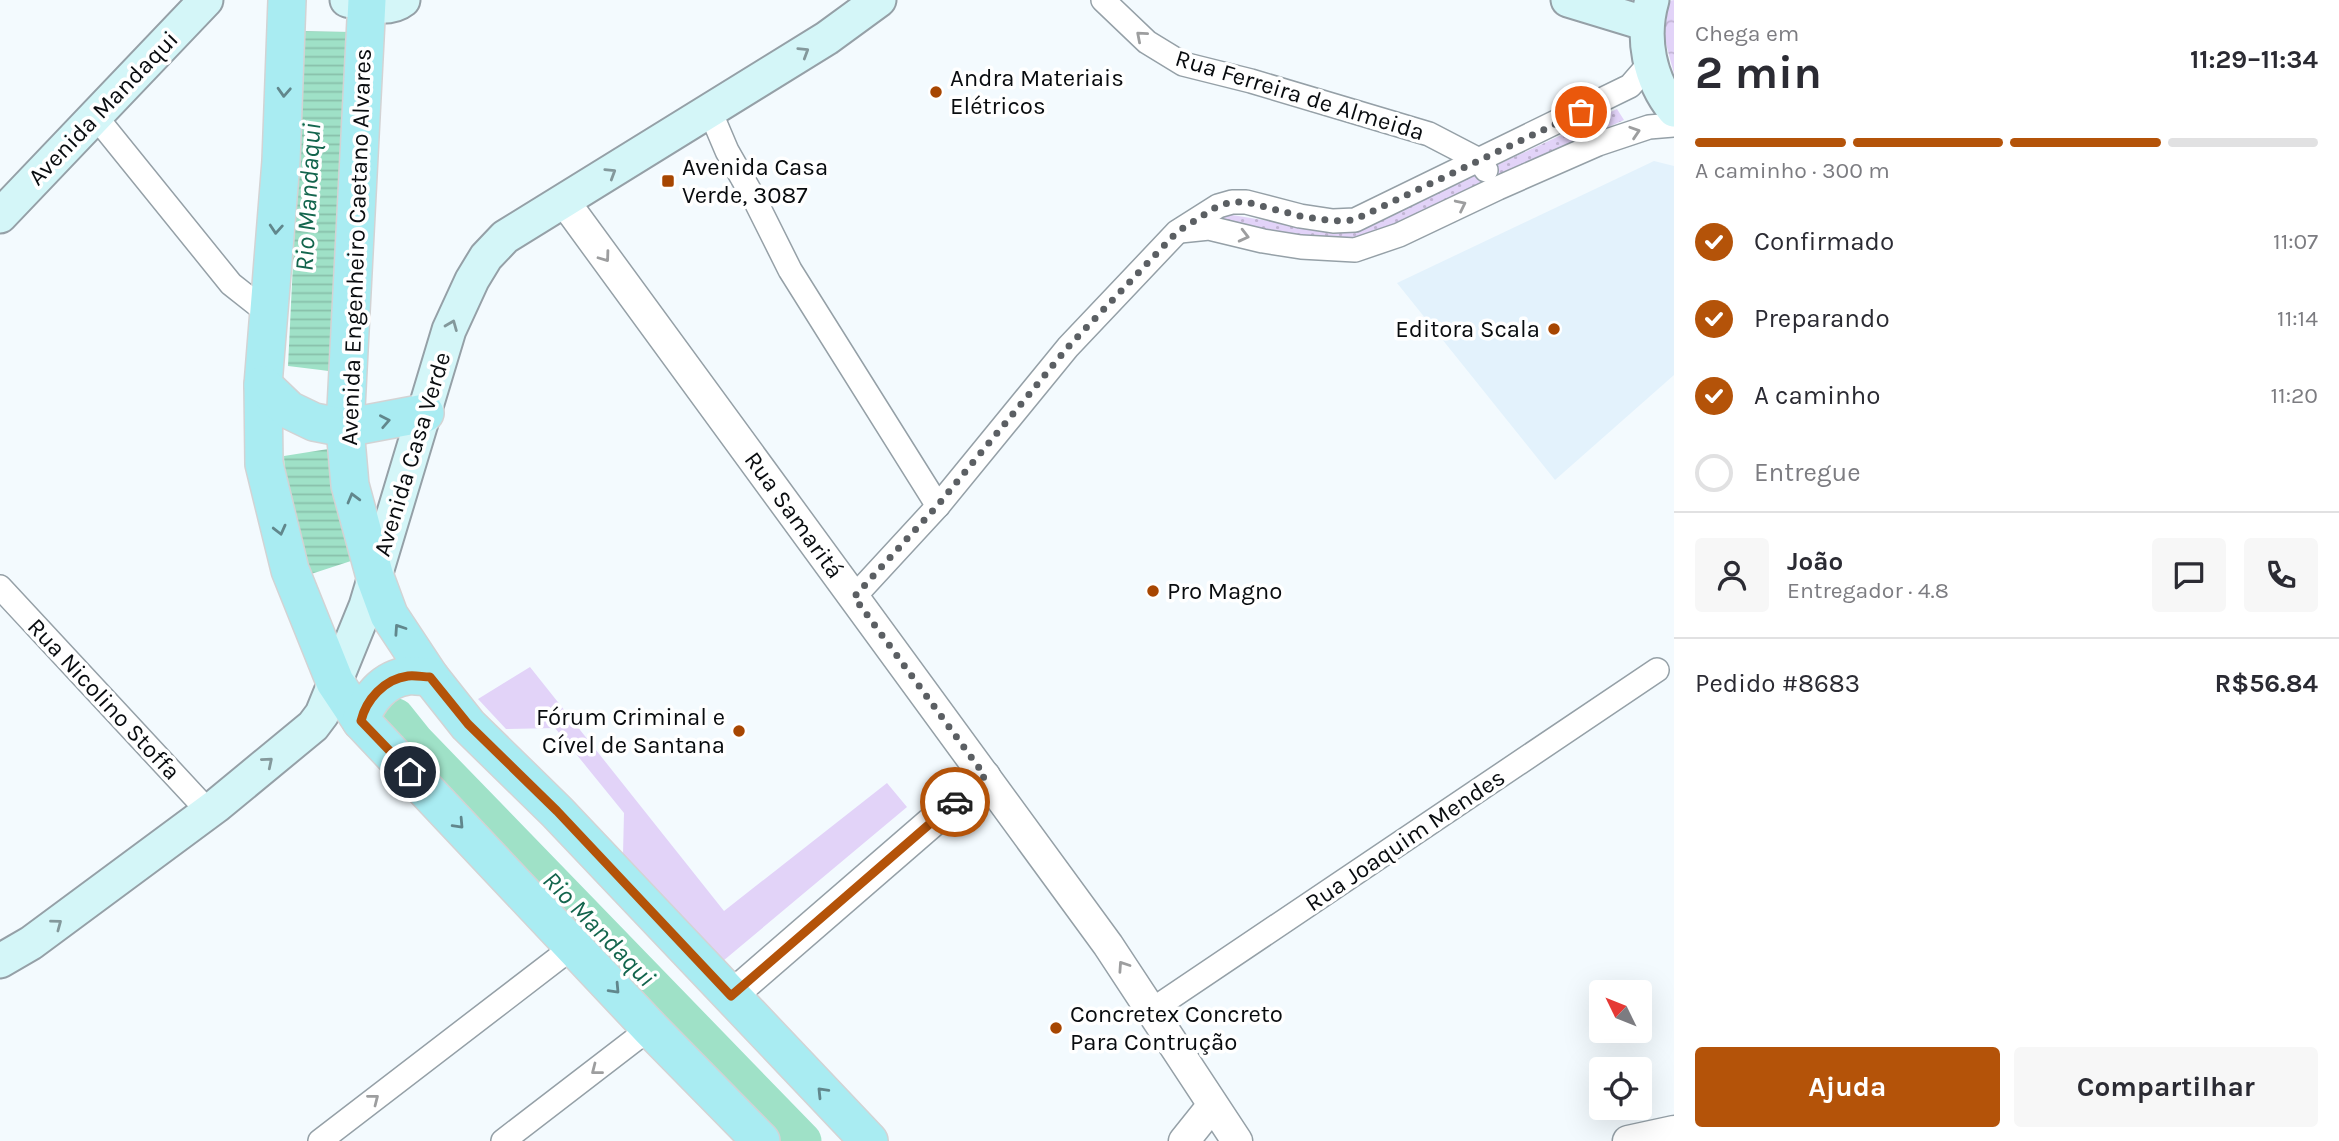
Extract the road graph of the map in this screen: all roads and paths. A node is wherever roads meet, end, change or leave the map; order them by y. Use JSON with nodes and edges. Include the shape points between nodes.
{"nodes":[{"id":1,"x":206,"y":0,"type":"edge"},
{"id":2,"x":287,"y":0,"type":"edge"},
{"id":3,"x":403,"y":0,"type":"edge"},
{"id":4,"x":879,"y":0,"type":"edge"},
{"id":5,"x":1102,"y":0,"type":"edge"},
{"id":6,"x":1567,"y":0,"type":"edge"},
{"id":7,"x":360,"y":2,"type":"edge"},
{"id":8,"x":1650,"y":12,"type":"edge"},
{"id":9,"x":1650,"y":63,"type":"junction"},
{"id":10,"x":1674,"y":110,"type":"edge"},
{"id":11,"x":710,"y":111,"type":"junction"},
{"id":12,"x":96,"y":117,"type":"junction"},
{"id":13,"x":1674,"y":125,"type":"edge"},
{"id":14,"x":1479,"y":160,"type":"junction"},
{"id":15,"x":1498,"y":188,"type":"junction"},
{"id":16,"x":564,"y":201,"type":"junction"},
{"id":17,"x":0,"y":216,"type":"edge"},
{"id":18,"x":1177,"y":232,"type":"junction"},
{"id":19,"x":269,"y":314,"type":"junction"},
{"id":20,"x":263,"y":385,"type":"junction"},
{"id":21,"x":425,"y":413,"type":"junction"},
{"id":22,"x":345,"y":428,"type":"junction"},
{"id":23,"x":937,"y":506,"type":"junction"},
{"id":24,"x":374,"y":577,"type":"junction"},
{"id":25,"x":0,"y":587,"type":"edge"},
{"id":26,"x":854,"y":597,"type":"junction"},
{"id":27,"x":1657,"y":670,"type":"dead end"},
{"id":28,"x":430,"y":677,"type":"junction"},
{"id":29,"x":335,"y":682,"type":"junction"},
{"id":30,"x":361,"y":721,"type":"junction"},
{"id":31,"x":985,"y":776,"type":"junction"},
{"id":32,"x":208,"y":811,"type":"junction"},
{"id":33,"x":574,"y":946,"type":"junction"},
{"id":34,"x":0,"y":961,"type":"edge"},
{"id":35,"x":731,"y":996,"type":"junction"},
{"id":36,"x":1152,"y":1010,"type":"junction"},
{"id":37,"x":650,"y":1028,"type":"junction"},
{"id":38,"x":1212,"y":1106,"type":"junction"},
{"id":39,"x":1674,"y":1131,"type":"edge"},
{"id":40,"x":320,"y":1141,"type":"edge"},
{"id":41,"x":503,"y":1141,"type":"edge"},
{"id":42,"x":761,"y":1141,"type":"edge"},
{"id":43,"x":869,"y":1141,"type":"edge"},
{"id":44,"x":1184,"y":1141,"type":"edge"},
{"id":45,"x":1237,"y":1141,"type":"edge"},
{"id":46,"x":1628,"y":1141,"type":"edge"}],
"edges":[{"from":1,"to":12,"type":"main road","name":"Avenida Mandaqui"},
{"from":2,"to":19,"type":"main road","one_way":true},
{"from":3,"to":7,"type":"main road","via":[[398,4]]},
{"from":11,"to":4,"type":"main road","name":"Avenida Casa Verde","one_way":true},
{"from":14,"to":5,"type":"street","name":"Rua Ferreira de Almeida","one_way":true,"via":[[1429,134],[1183,64],[1147,42]]},
{"from":6,"to":8,"type":"main road"},
{"from":7,"to":22,"type":"main road","name":"Avenida Engenheiro Caetano Alvares"},
{"from":8,"to":9,"type":"main road"},
{"from":9,"to":10,"type":"main road"},
{"from":9,"to":14,"type":"street","via":[[1630,86]]},
{"from":16,"to":11,"type":"main road","name":"Avenida Casa Verde","one_way":true},
{"from":11,"to":23,"type":"street","via":[[790,270]]},
{"from":12,"to":17,"type":"main road","name":"Avenida Mandaqui"},
{"from":12,"to":19,"type":"street","via":[[231,285]]},
{"from":15,"to":13,"type":"street","one_way":true,"via":[[1598,144],[1649,127]]},
{"from":14,"to":15,"type":"street","name":"Rua Ferreira de Almeida"},
{"from":14,"to":18,"type":"street","via":[[1354,220],[1333,221],[1232,202]]},
{"from":18,"to":15,"type":"street","one_way":true,"via":[[1209,228],[1301,247],[1355,250],[1399,235]]},
{"from":21,"to":16,"type":"main road","name":"Avenida Casa Verde","one_way":true,"via":[[449,330],[486,257],[505,237]]},
{"from":16,"to":26,"type":"street","name":"Rua Samaritá","one_way":true},
{"from":18,"to":23,"type":"street","via":[[1068,347]]},
{"from":19,"to":20,"type":"main road"},
{"from":20,"to":22,"type":"main road","via":[[289,410],[314,422]]},
{"from":20,"to":29,"type":"main road","one_way":true,"via":[[264,464],[290,570]]},
{"from":22,"to":21,"type":"main road","one_way":true},
{"from":21,"to":24,"type":"main road","name":"Avenida Casa Verde"},
{"from":24,"to":22,"type":"main road","name":"Avenida Engenheiro Caetano Alvares","one_way":true,"via":[[350,485]]},
{"from":23,"to":26,"type":"street"},
{"from":28,"to":24,"type":"main road","name":"Avenida Engenheiro Caetano Alvares","one_way":true,"via":[[389,615]]},
{"from":24,"to":29,"type":"main road","name":"Avenida Casa Verde"},
{"from":25,"to":32,"type":"street","name":"Rua Nicolino Stoffa"},
{"from":26,"to":31,"type":"street","name":"Rua Samaritá"},
{"from":27,"to":36,"type":"street","name":"Rua Joaquim Mendes"},
{"from":28,"to":30,"type":"main road","via":[[408,676],[388,684],[369,701]]},
{"from":28,"to":35,"type":"main road","name":"Avenida Engenheiro Caetano Alvares","via":[[468,724],[557,811]]},
{"from":29,"to":30,"type":"main road"},
{"from":32,"to":29,"type":"main road","name":"Avenida Casa Verde","one_way":true,"via":[[313,726]]},
{"from":30,"to":33,"type":"main road","one_way":true},
{"from":31,"to":35,"type":"street"},
{"from":36,"to":31,"type":"street","name":"Rua Samaritá","one_way":true},
{"from":34,"to":32,"type":"main road","name":"Avenida Casa Verde","one_way":true,"via":[[31,943]]},
{"from":33,"to":37,"type":"main road","one_way":true},
{"from":40,"to":33,"type":"street","one_way":true},
{"from":43,"to":35,"type":"main road","name":"Avenida Engenheiro Caetano Alvares","one_way":true},
{"from":36,"to":38,"type":"street","name":"Rua Samaritá"},
{"from":37,"to":41,"type":"street","one_way":true},
{"from":37,"to":42,"type":"main road"},
{"from":38,"to":44,"type":"street"},
{"from":38,"to":45,"type":"street","name":"Rua Samaritá"},
{"from":39,"to":46,"type":"street"}]}
